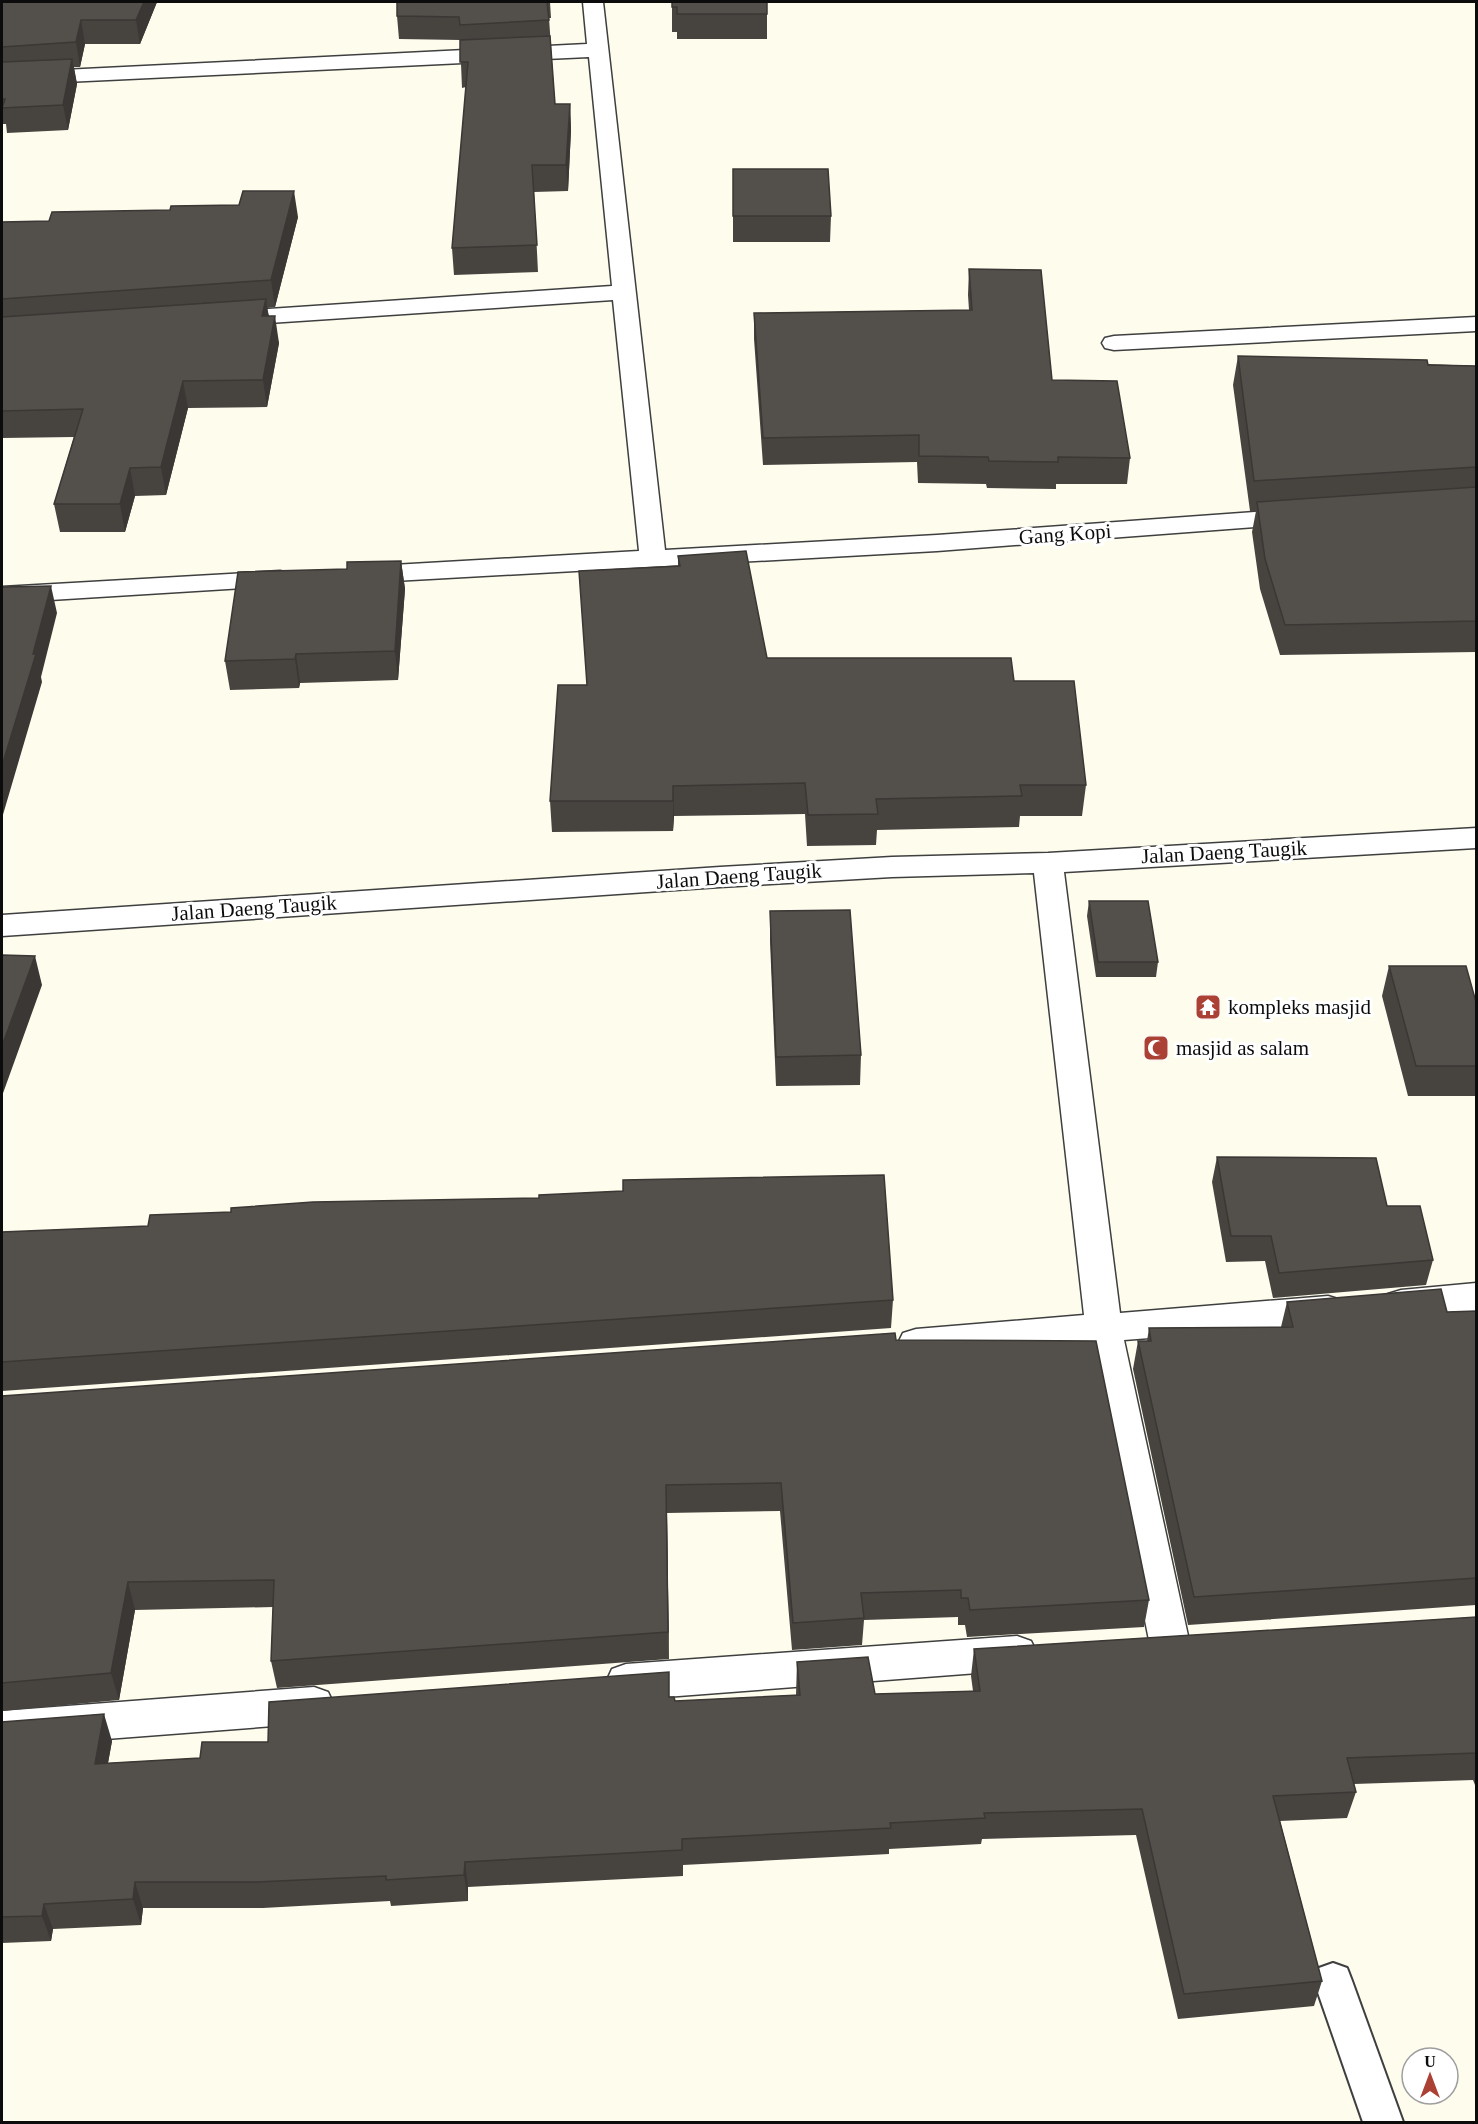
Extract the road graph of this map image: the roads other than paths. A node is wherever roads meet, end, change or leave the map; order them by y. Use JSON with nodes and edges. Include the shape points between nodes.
{"nodes":[{"id":1,"x":593,"y":2,"type":"edge"},
{"id":2,"x":598,"y":50,"type":"junction"},
{"id":3,"x":2,"y":79,"type":"edge"},
{"id":4,"x":626,"y":291,"type":"junction"},
{"id":5,"x":202,"y":321,"type":"edge"},
{"id":6,"x":1476,"y":324,"type":"edge"},
{"id":7,"x":1114,"y":343,"type":"dead end"},
{"id":8,"x":1324,"y":516,"type":"edge"},
{"id":9,"x":653,"y":558,"type":"junction"},
{"id":10,"x":2,"y":595,"type":"edge"},
{"id":11,"x":1476,"y":838,"type":"edge"},
{"id":12,"x":1048,"y":863,"type":"junction"},
{"id":13,"x":2,"y":926,"type":"edge"},
{"id":14,"x":1476,"y":1297,"type":"edge"},
{"id":15,"x":1104,"y":1330,"type":"junction"},
{"id":16,"x":879,"y":1346,"type":"edge"},
{"id":17,"x":1170,"y":1645,"type":"edge"},
{"id":18,"x":1051,"y":1651,"type":"edge"},
{"id":19,"x":590,"y":1684,"type":"edge"},
{"id":20,"x":354,"y":1702,"type":"edge"},
{"id":21,"x":2,"y":1729,"type":"edge"},
{"id":22,"x":1333,"y":1981,"type":"dead end"},
{"id":23,"x":1383,"y":2122,"type":"edge"}],
"edges":[{"from":1,"to":2,"type":"street"},
{"from":2,"to":3,"type":"street"},
{"from":2,"to":4,"type":"street"},
{"from":4,"to":5,"type":"street"},
{"from":4,"to":9,"type":"street"},
{"from":6,"to":7,"type":"street"},
{"from":8,"to":9,"type":"street","name":"Gang Kopi"},
{"from":9,"to":10,"type":"street","name":"Gang Kopi"},
{"from":11,"to":12,"type":"street","name":"Jalan Daeng Taugik"},
{"from":12,"to":13,"type":"street","name":"Jalan Daeng Taugik","via":[[720,877]]},
{"from":12,"to":15,"type":"street"},
{"from":14,"to":15,"type":"street"},
{"from":15,"to":16,"type":"street"},
{"from":15,"to":17,"type":"street"},
{"from":18,"to":19,"type":"street"},
{"from":20,"to":21,"type":"street"},
{"from":22,"to":23,"type":"lane"}]}
